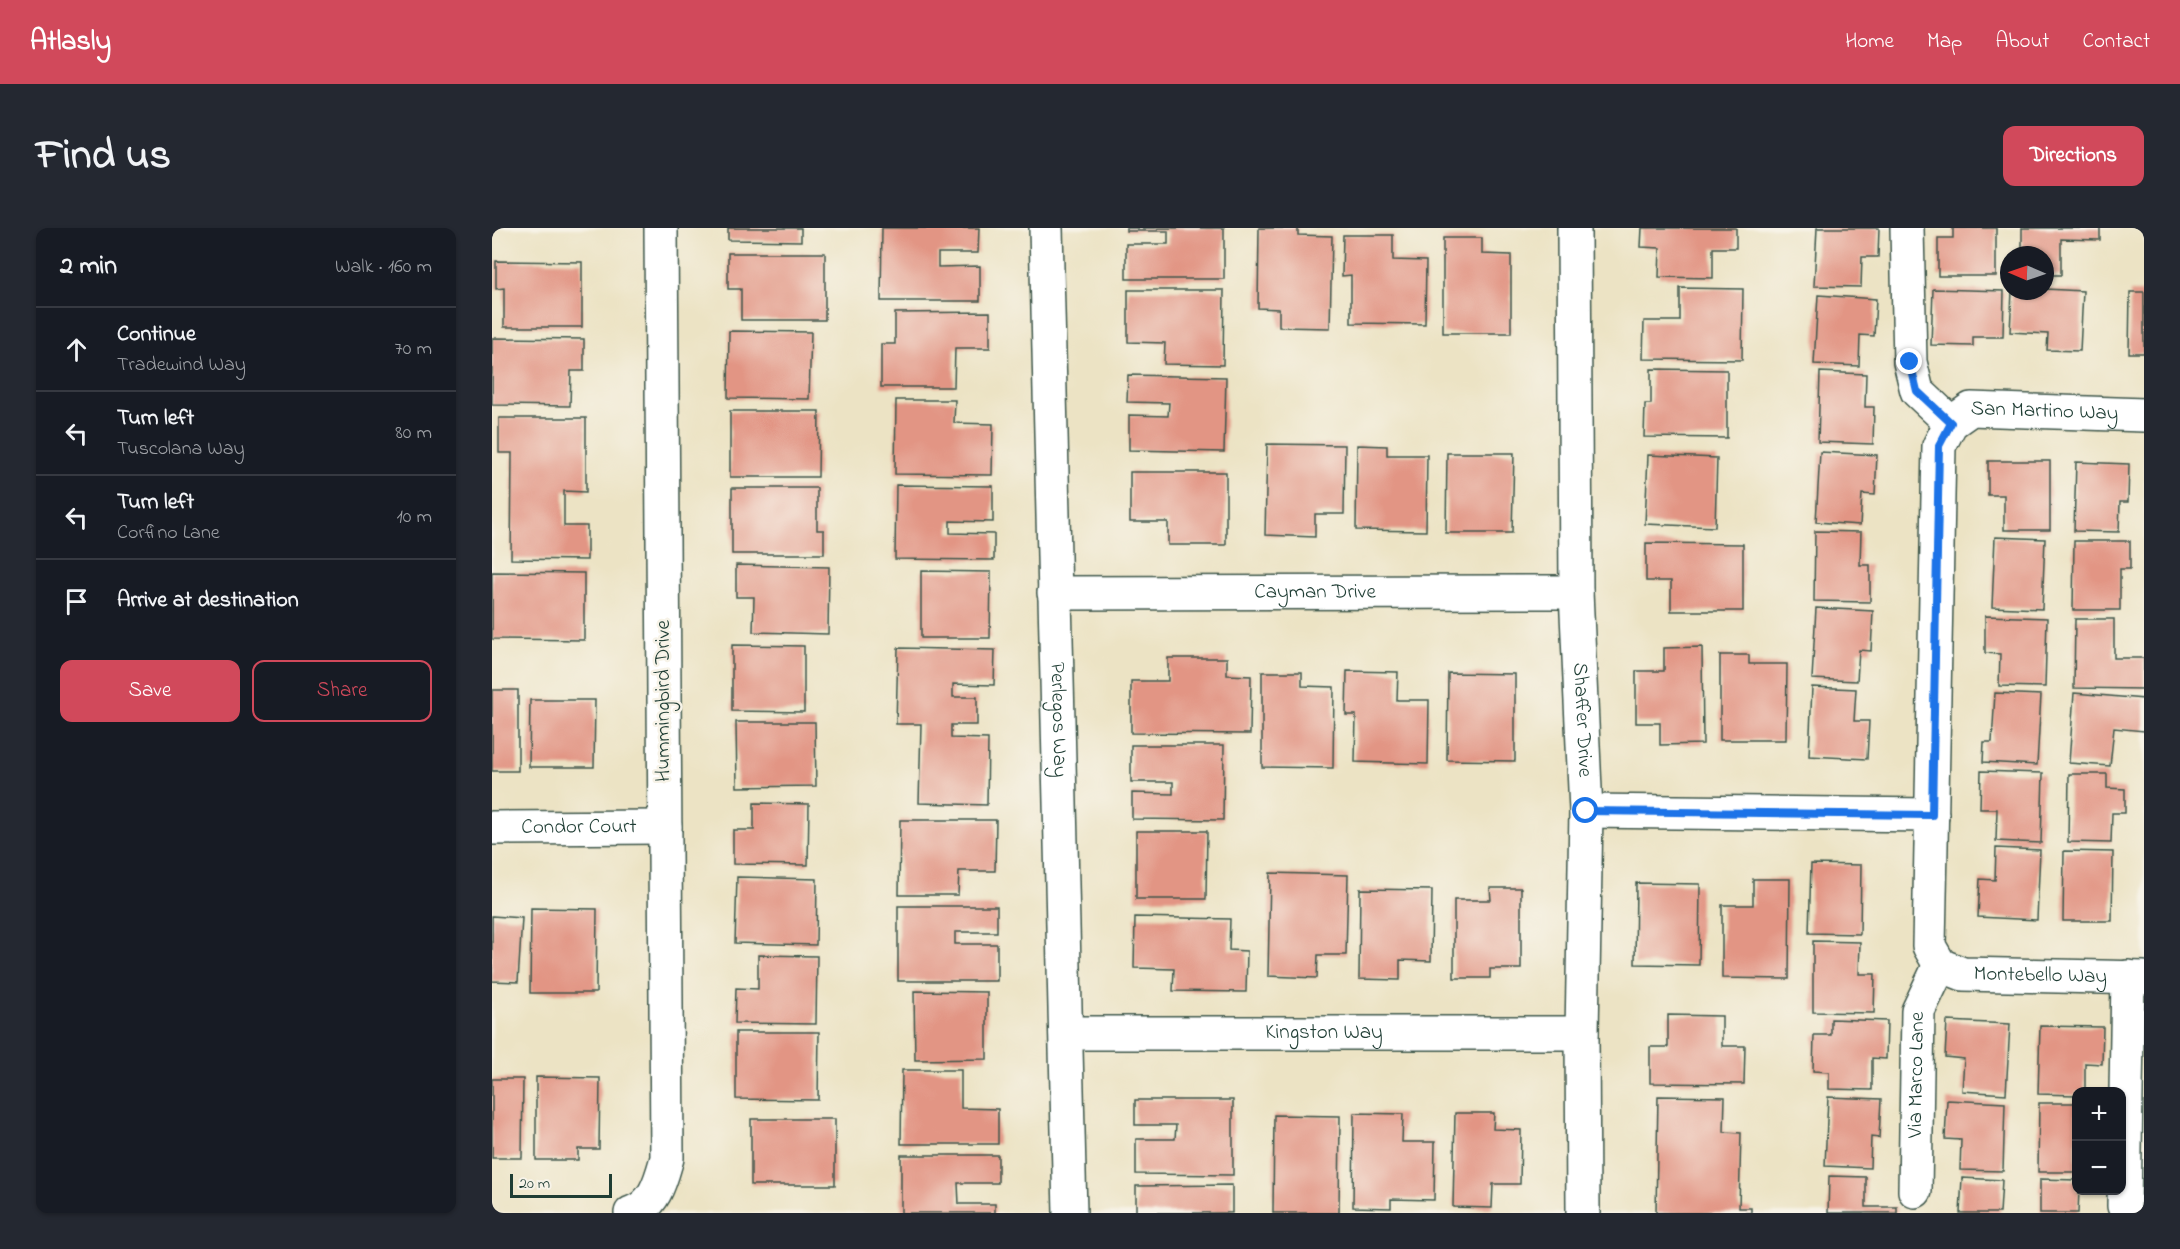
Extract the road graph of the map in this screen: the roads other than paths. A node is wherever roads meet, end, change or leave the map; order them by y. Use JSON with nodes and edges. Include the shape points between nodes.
{"nodes":[{"id":1,"x":661,"y":228,"type":"edge"},
{"id":2,"x":1046,"y":228,"type":"edge"},
{"id":3,"x":1574,"y":228,"type":"edge"},
{"id":4,"x":1907,"y":228,"type":"edge"},
{"id":5,"x":2144,"y":415,"type":"edge"},
{"id":6,"x":1951,"y":423,"type":"junction"},
{"id":7,"x":1576,"y":592,"type":"junction"},
{"id":8,"x":1054,"y":593,"type":"junction"},
{"id":9,"x":1586,"y":811,"type":"junction"},
{"id":10,"x":1932,"y":815,"type":"junction"},
{"id":11,"x":665,"y":827,"type":"junction"},
{"id":12,"x":492,"y":828,"type":"edge"},
{"id":13,"x":1940,"y":965,"type":"junction"},
{"id":14,"x":2136,"y":978,"type":"edge"},
{"id":15,"x":1582,"y":1033,"type":"junction"},
{"id":16,"x":1066,"y":1034,"type":"junction"},
{"id":17,"x":1915,"y":1191,"type":"dead end"},
{"id":18,"x":2124,"y":1206,"type":"dead end"},
{"id":19,"x":631,"y":1213,"type":"edge"},
{"id":20,"x":1070,"y":1213,"type":"edge"},
{"id":21,"x":1583,"y":1213,"type":"edge"}],
"edges":[{"from":1,"to":11,"type":"street","name":"Hummingbird Drive"},
{"from":2,"to":8,"type":"street","name":"Perlegos Way"},
{"from":3,"to":7,"type":"street","name":"Shaffer Drive"},
{"from":4,"to":6,"type":"street","via":[[1910,362],[1917,391]]},
{"from":5,"to":6,"type":"street","name":"San Martino Way","via":[[1971,409]]},
{"from":6,"to":10,"type":"street","via":[[1939,446]]},
{"from":7,"to":8,"type":"street","name":"Cayman Drive"},
{"from":7,"to":9,"type":"street","name":"Shaffer Drive"},
{"from":8,"to":16,"type":"street","name":"Perlegos Way"},
{"from":9,"to":10,"type":"street"},
{"from":9,"to":15,"type":"street","name":"Shaffer Drive"},
{"from":10,"to":13,"type":"street","via":[[1929,946]]},
{"from":11,"to":12,"type":"street","name":"Condor Court"},
{"from":11,"to":19,"type":"street","name":"Hummingbird Drive","via":[[667,1158],[657,1191]]},
{"from":13,"to":14,"type":"street","name":"Montebello Way","via":[[1963,974]]},
{"from":13,"to":17,"type":"street","name":"Via Marco Lane","via":[[1918,1011]]},
{"from":14,"to":18,"type":"street"},
{"from":15,"to":16,"type":"street","name":"Kingston Way"},
{"from":15,"to":21,"type":"street","name":"Shaffer Drive"},
{"from":16,"to":20,"type":"street","name":"Perlegos Way"}]}
